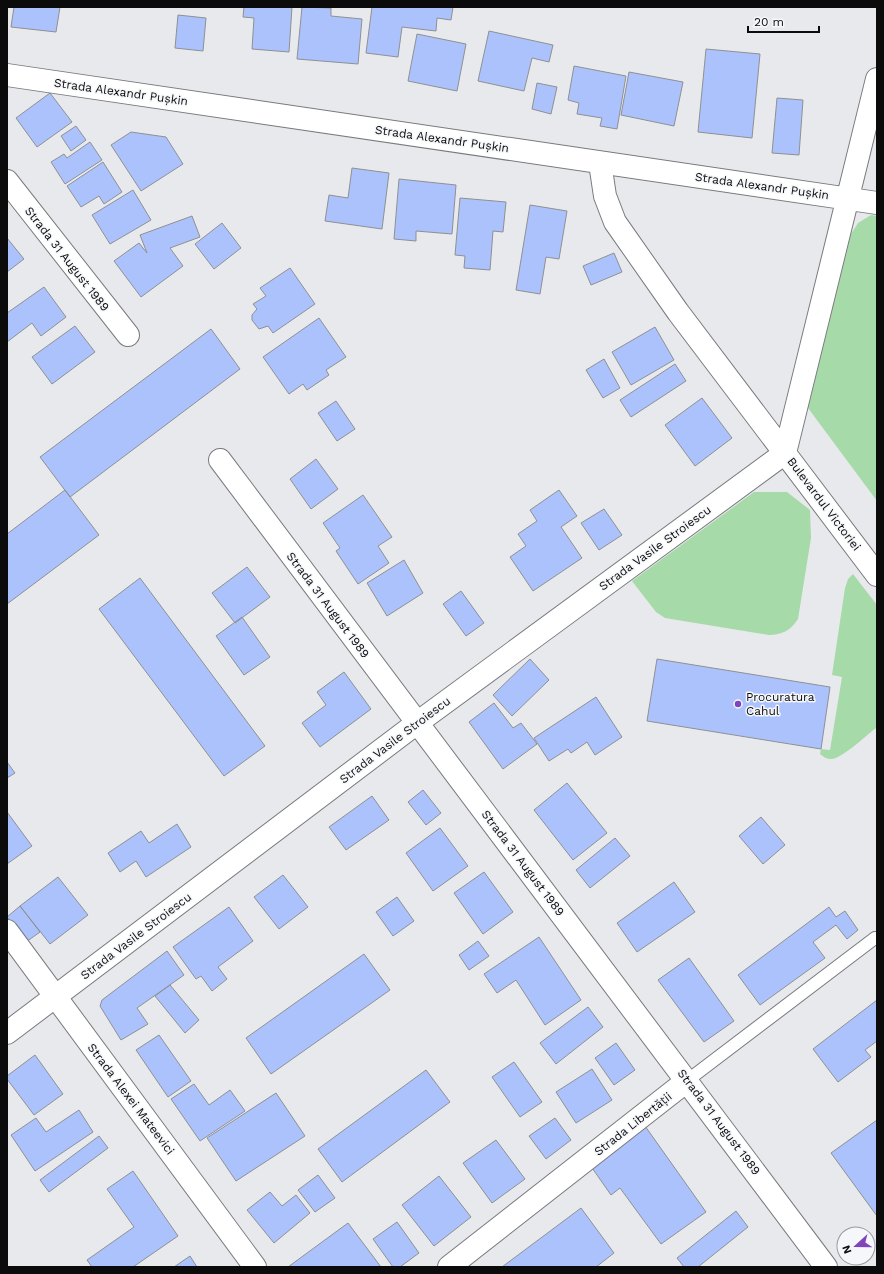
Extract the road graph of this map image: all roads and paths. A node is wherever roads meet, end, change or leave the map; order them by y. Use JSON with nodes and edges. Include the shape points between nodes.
{"nodes":[{"id":1,"x":7,"y":74,"type":"edge"},
{"id":2,"x":877,"y":79,"type":"edge"},
{"id":3,"x":600,"y":163,"type":"junction"},
{"id":4,"x":7,"y":181,"type":"edge"},
{"id":5,"x":848,"y":199,"type":"junction"},
{"id":6,"x":877,"y":202,"type":"edge"},
{"id":7,"x":128,"y":335,"type":"dead end"},
{"id":8,"x":786,"y":453,"type":"junction"},
{"id":9,"x":220,"y":460,"type":"dead end"},
{"id":10,"x":877,"y":575,"type":"edge"},
{"id":11,"x":417,"y":723,"type":"junction"},
{"id":12,"x":7,"y":931,"type":"edge"},
{"id":13,"x":875,"y":938,"type":"dead end"},
{"id":14,"x":55,"y":997,"type":"junction"},
{"id":15,"x":7,"y":1033,"type":"edge"},
{"id":16,"x":688,"y":1080,"type":"junction"},
{"id":17,"x":255,"y":1267,"type":"edge"},
{"id":18,"x":449,"y":1267,"type":"edge"},
{"id":19,"x":826,"y":1267,"type":"edge"}],
"edges":[{"from":1,"to":3,"type":"street","name":"Strada Alexandr Pușkin"},
{"from":2,"to":5,"type":"street"},
{"from":3,"to":5,"type":"street","name":"Strada Alexandr Pușkin"},
{"from":3,"to":8,"type":"street","name":"Bulevardul Victoriei","via":[[605,196],[616,222],[678,312]]},
{"from":4,"to":7,"type":"street","name":"Strada 31 August 1989"},
{"from":5,"to":6,"type":"street","name":"Strada Alexandr Pușkin"},
{"from":5,"to":8,"type":"street"},
{"from":8,"to":10,"type":"street","name":"Bulevardul Victoriei"},
{"from":8,"to":11,"type":"street","name":"Strada Vasile Stroiescu"},
{"from":9,"to":11,"type":"street","name":"Strada 31 August 1989"},
{"from":11,"to":14,"type":"street","name":"Strada Vasile Stroiescu"},
{"from":11,"to":16,"type":"street","name":"Strada 31 August 1989"},
{"from":12,"to":14,"type":"street","name":"Strada Alexei Mateevici"},
{"from":13,"to":16,"type":"lane","name":"Strada Libertății"},
{"from":14,"to":15,"type":"street","name":"Strada Vasile Stroiescu"},
{"from":14,"to":17,"type":"street","name":"Strada Alexei Mateevici"},
{"from":16,"to":18,"type":"street","name":"Strada Libertății"},
{"from":16,"to":19,"type":"street","name":"Strada 31 August 1989"}]}
